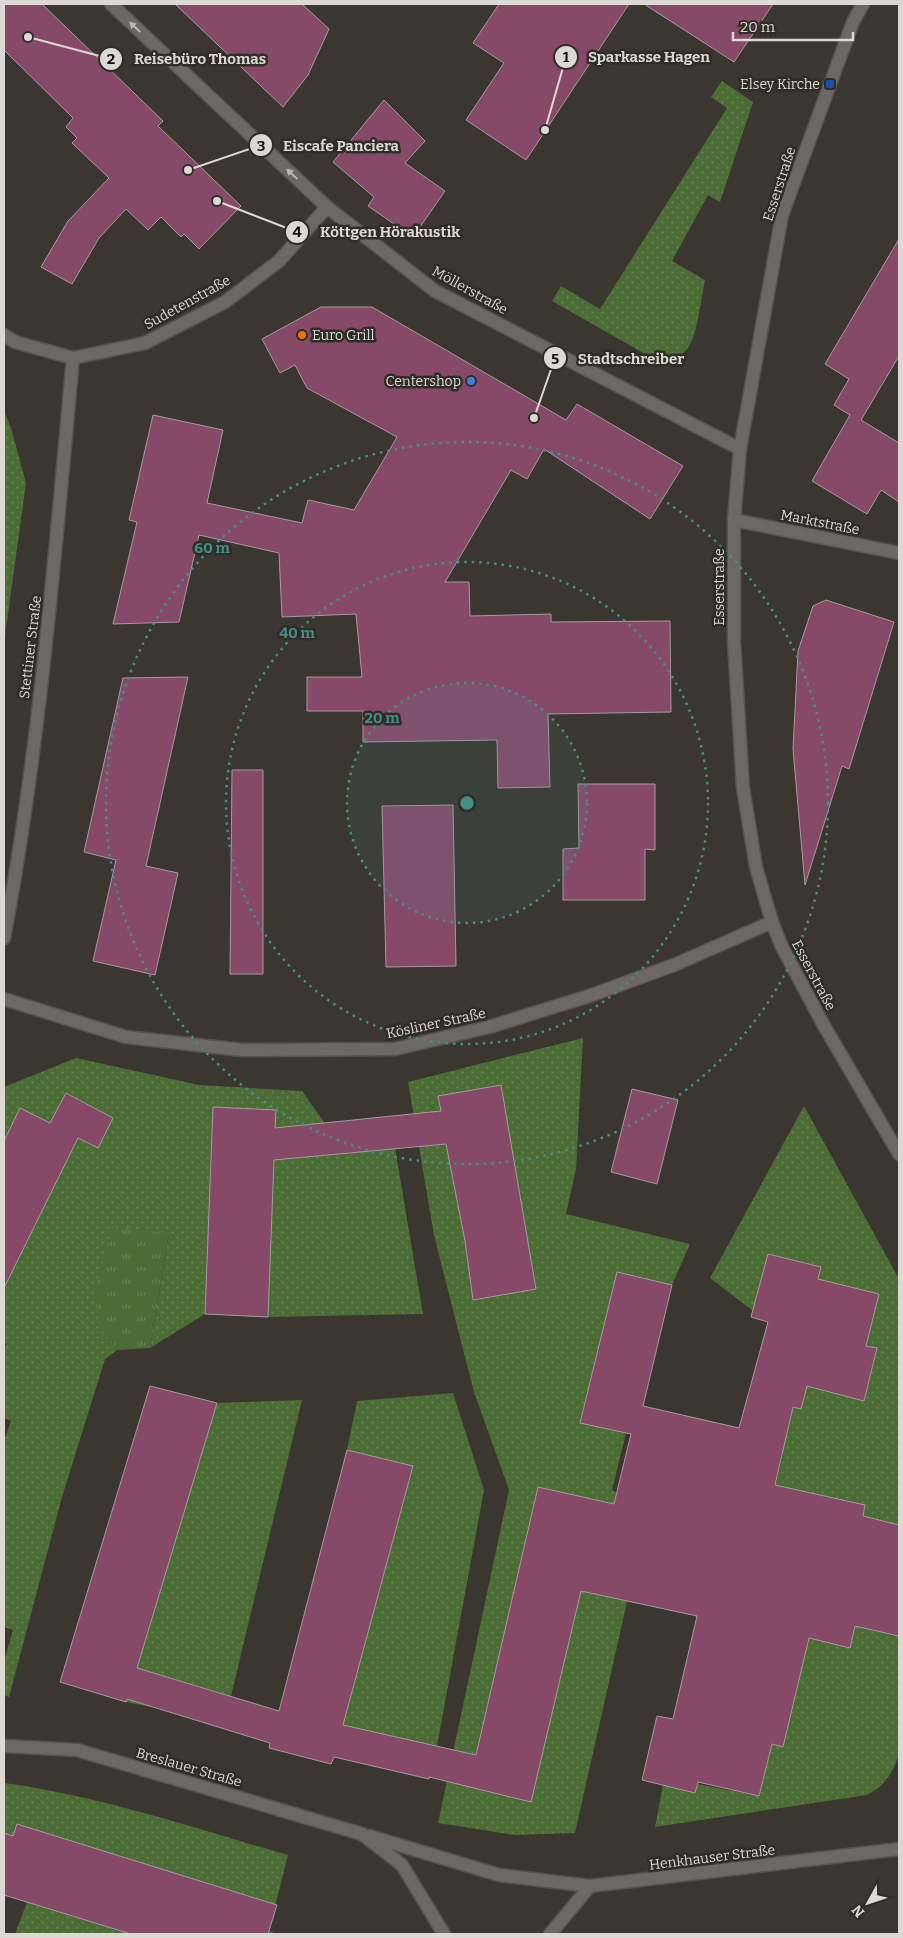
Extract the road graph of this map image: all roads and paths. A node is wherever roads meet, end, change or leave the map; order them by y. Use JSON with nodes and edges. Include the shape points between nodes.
{"nodes":[{"id":1,"x":111,"y":4,"type":"edge"},
{"id":2,"x":863,"y":4,"type":"edge"},
{"id":3,"x":328,"y":207,"type":"junction"},
{"id":4,"x":4,"y":335,"type":"edge"},
{"id":5,"x":73,"y":358,"type":"junction"},
{"id":6,"x":740,"y":449,"type":"junction"},
{"id":7,"x":734,"y":520,"type":"junction"},
{"id":8,"x":899,"y":553,"type":"edge"},
{"id":9,"x":772,"y":922,"type":"junction"},
{"id":10,"x":4,"y":938,"type":"edge"},
{"id":11,"x":4,"y":999,"type":"edge"},
{"id":12,"x":899,"y":1154,"type":"edge"},
{"id":13,"x":4,"y":1746,"type":"edge"},
{"id":14,"x":362,"y":1834,"type":"junction"},
{"id":15,"x":899,"y":1849,"type":"edge"},
{"id":16,"x":590,"y":1886,"type":"junction"},
{"id":17,"x":444,"y":1934,"type":"edge"},
{"id":18,"x":550,"y":1934,"type":"edge"}],
"edges":[{"from":3,"to":1,"type":"street","name":"Möllerstraße","one_way":true},
{"from":2,"to":6,"type":"street","name":"Esserstraße","via":[[853,22],[782,214]]},
{"from":3,"to":5,"type":"street","name":"Sudetenstraße","via":[[279,261],[225,302],[145,343]]},
{"from":3,"to":6,"type":"street","name":"Möllerstraße","via":[[435,291]]},
{"from":4,"to":5,"type":"street","name":"Sudetenstraße","via":[[15,342]]},
{"from":5,"to":10,"type":"street","name":"Stettiner Straße","via":[[48,626],[19,856]]},
{"from":6,"to":7,"type":"street","name":"Esserstraße"},
{"from":7,"to":8,"type":"street","name":"Marktstraße"},
{"from":7,"to":9,"type":"street","name":"Esserstraße","via":[[734,641],[743,788],[756,868]]},
{"from":9,"to":11,"type":"street","name":"Kösliner Straße","via":[[674,965],[588,996],[489,1027],[395,1049],[242,1050],[126,1037]]},
{"from":9,"to":12,"type":"street","name":"Esserstraße","via":[[823,1024]]},
{"from":13,"to":14,"type":"street","name":"Breslauer Straße","via":[[77,1750]]},
{"from":14,"to":16,"type":"street","name":"Breslauer Straße","via":[[499,1875]]},
{"from":14,"to":17,"type":"street","name":"Breslauer Straße","via":[[402,1865]]},
{"from":15,"to":16,"type":"street","name":"Henkhauser Straße"},
{"from":16,"to":18,"type":"street"}]}
